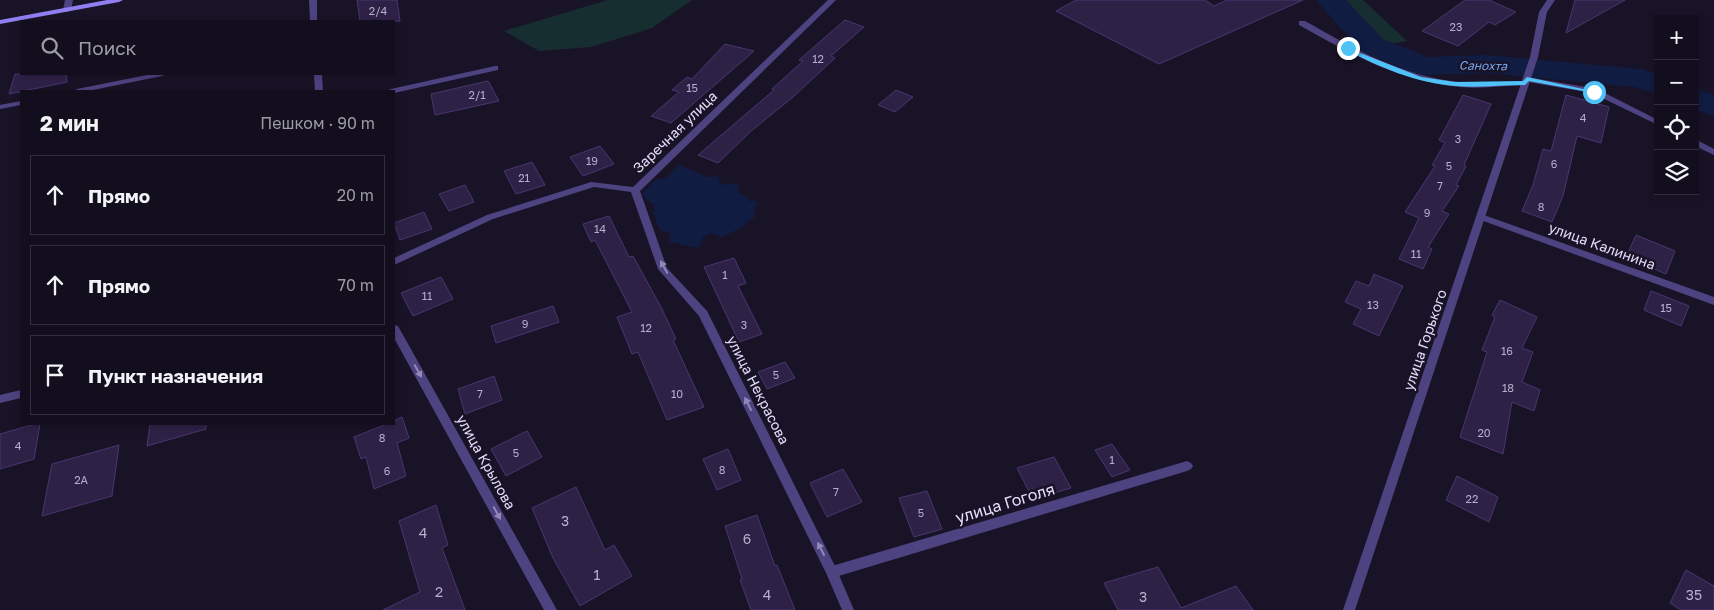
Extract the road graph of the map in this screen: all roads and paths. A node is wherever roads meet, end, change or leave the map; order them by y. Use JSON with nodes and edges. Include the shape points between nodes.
{"nodes":[{"id":1,"x":70,"y":0,"type":"edge"},
{"id":2,"x":119,"y":0,"type":"edge"},
{"id":3,"x":313,"y":0,"type":"edge"},
{"id":4,"x":832,"y":0,"type":"edge"},
{"id":5,"x":1551,"y":0,"type":"edge"},
{"id":6,"x":67,"y":10,"type":"junction"},
{"id":7,"x":314,"y":20,"type":"edge"},
{"id":8,"x":0,"y":22,"type":"edge"},
{"id":9,"x":1302,"y":23,"type":"dead end"},
{"id":10,"x":496,"y":68,"type":"dead end"},
{"id":11,"x":157,"y":75,"type":"edge"},
{"id":12,"x":318,"y":75,"type":"edge"},
{"id":13,"x":1526,"y":81,"type":"junction"},
{"id":14,"x":82,"y":90,"type":"edge"},
{"id":15,"x":319,"y":90,"type":"edge"},
{"id":16,"x":395,"y":90,"type":"edge"},
{"id":17,"x":20,"y":103,"type":"edge"},
{"id":18,"x":0,"y":107,"type":"edge"},
{"id":19,"x":1654,"y":121,"type":"edge"},
{"id":20,"x":1699,"y":144,"type":"edge"},
{"id":21,"x":1714,"y":152,"type":"edge"},
{"id":22,"x":634,"y":190,"type":"junction"},
{"id":23,"x":1481,"y":217,"type":"junction"},
{"id":24,"x":395,"y":262,"type":"edge"},
{"id":25,"x":1714,"y":301,"type":"edge"},
{"id":26,"x":395,"y":331,"type":"edge"},
{"id":27,"x":20,"y":394,"type":"edge"},
{"id":28,"x":0,"y":399,"type":"edge"},
{"id":29,"x":1187,"y":466,"type":"dead end"},
{"id":30,"x":832,"y":572,"type":"junction"},
{"id":31,"x":551,"y":610,"type":"edge"},
{"id":32,"x":848,"y":610,"type":"edge"},
{"id":33,"x":1349,"y":610,"type":"edge"}],
"edges":[{"from":1,"to":6,"type":"street"},
{"from":2,"to":6,"type":"main road"},
{"from":3,"to":7,"type":"street"},
{"from":4,"to":22,"type":"street","name":"Заречная улица"},
{"from":5,"to":13,"type":"street","name":"улица Горького","via":[[1543,12]]},
{"from":6,"to":8,"type":"main road"},
{"from":9,"to":13,"type":"street","via":[[1368,59],[1420,78],[1455,84]]},
{"from":10,"to":16,"type":"street"},
{"from":11,"to":14,"type":"street"},
{"from":12,"to":15,"type":"street"},
{"from":13,"to":19,"type":"street","via":[[1594,92]]},
{"from":13,"to":23,"type":"street","name":"улица Горького"},
{"from":17,"to":18,"type":"street"},
{"from":20,"to":21,"type":"street"},
{"from":22,"to":24,"type":"street","name":"Заречная улица","via":[[594,184],[490,217]]},
{"from":30,"to":22,"type":"street","name":"улица Некрасова","one_way":true,"via":[[703,314],[663,269]]},
{"from":23,"to":25,"type":"street","name":"улица Калинина"},
{"from":23,"to":33,"type":"street","name":"улица Горького"},
{"from":26,"to":31,"type":"street","name":"улица Крылова","one_way":true},
{"from":27,"to":28,"type":"street"},
{"from":29,"to":30,"type":"street","name":"улица Гоголя"},
{"from":30,"to":32,"type":"street","name":"улица Некрасова"}]}
